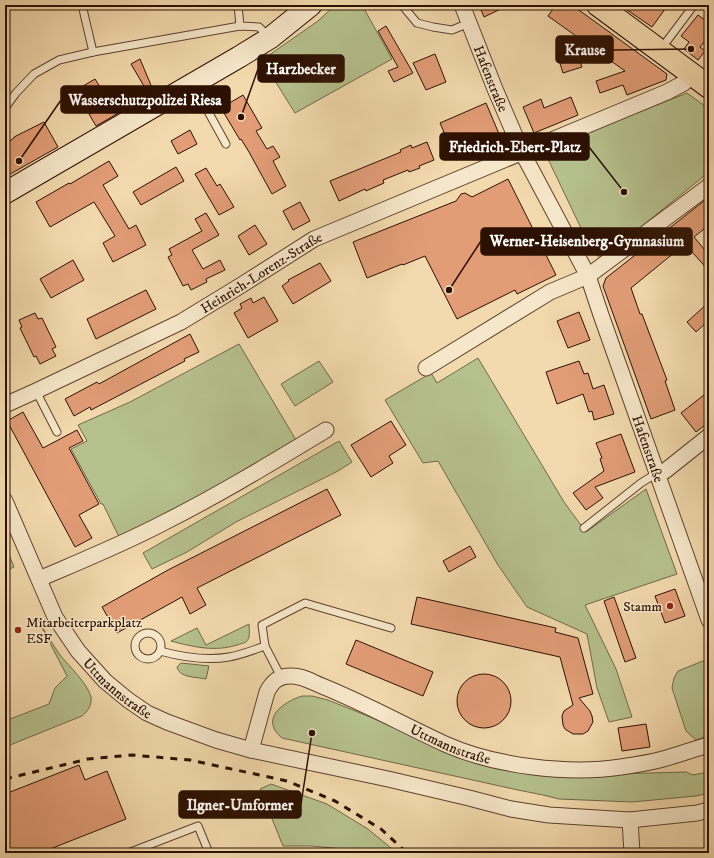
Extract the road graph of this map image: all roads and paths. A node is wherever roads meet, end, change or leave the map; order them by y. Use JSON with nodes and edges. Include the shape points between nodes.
{"nodes":[{"id":1,"x":82,"y":5,"type":"edge"},
{"id":2,"x":238,"y":5,"type":"edge"},
{"id":3,"x":311,"y":5,"type":"edge"},
{"id":4,"x":402,"y":5,"type":"edge"},
{"id":5,"x":462,"y":5,"type":"edge"},
{"id":6,"x":598,"y":5,"type":"edge"},
{"id":7,"x":694,"y":5,"type":"edge"},
{"id":8,"x":469,"y":23,"type":"junction"},
{"id":9,"x":240,"y":26,"type":"junction"},
{"id":10,"x":270,"y":38,"type":"junction"},
{"id":11,"x":660,"y":50,"type":"junction"},
{"id":12,"x":93,"y":52,"type":"junction"},
{"id":13,"x":701,"y":81,"type":"edge"},
{"id":14,"x":193,"y":84,"type":"junction"},
{"id":15,"x":16,"y":93,"type":"junction"},
{"id":16,"x":5,"y":99,"type":"edge"},
{"id":17,"x":5,"y":108,"type":"edge"},
{"id":18,"x":226,"y":144,"type":"dead end"},
{"id":19,"x":522,"y":152,"type":"junction"},
{"id":20,"x":709,"y":186,"type":"edge"},
{"id":21,"x":5,"y":193,"type":"edge"},
{"id":22,"x":588,"y":276,"type":"junction"},
{"id":23,"x":426,"y":368,"type":"dead end"},
{"id":24,"x":36,"y":392,"type":"junction"},
{"id":25,"x":5,"y":404,"type":"edge"},
{"id":26,"x":326,"y":430,"type":"dead end"},
{"id":27,"x":57,"y":432,"type":"dead end"},
{"id":28,"x":709,"y":436,"type":"edge"},
{"id":29,"x":657,"y":474,"type":"junction"},
{"id":30,"x":5,"y":502,"type":"edge"},
{"id":31,"x":584,"y":528,"type":"dead end"},
{"id":32,"x":39,"y":579,"type":"junction"},
{"id":33,"x":709,"y":620,"type":"edge"},
{"id":34,"x":391,"y":628,"type":"dead end"},
{"id":35,"x":265,"y":646,"type":"junction"},
{"id":36,"x":160,"y":651,"type":"dead end"},
{"id":37,"x":281,"y":677,"type":"junction"},
{"id":38,"x":709,"y":745,"type":"edge"},
{"id":39,"x":251,"y":750,"type":"junction"},
{"id":40,"x":709,"y":810,"type":"edge"},
{"id":41,"x":630,"y":820,"type":"junction"},
{"id":42,"x":128,"y":853,"type":"edge"},
{"id":43,"x":209,"y":853,"type":"edge"},
{"id":44,"x":632,"y":853,"type":"edge"}],
"edges":[{"from":1,"to":12,"type":"lane"},
{"from":2,"to":9,"type":"lane"},
{"from":3,"to":10,"type":"main road"},
{"from":4,"to":8,"type":"lane","via":[[418,22],[433,27],[452,30]]},
{"from":5,"to":8,"type":"street","name":"Hafenstraße"},
{"from":6,"to":11,"type":"main road"},
{"from":7,"to":11,"type":"lane"},
{"from":8,"to":19,"type":"street","name":"Hafenstraße"},
{"from":9,"to":10,"type":"lane","via":[[259,27]]},
{"from":9,"to":12,"type":"lane"},
{"from":10,"to":14,"type":"main road"},
{"from":11,"to":13,"type":"main road"},
{"from":12,"to":15,"type":"lane","via":[[59,60],[34,74]]},
{"from":13,"to":19,"type":"street","name":"Heinrich-Lorenz-Straße","via":[[684,83]]},
{"from":14,"to":18,"type":"lane"},
{"from":14,"to":21,"type":"main road"},
{"from":15,"to":16,"type":"lane"},
{"from":15,"to":17,"type":"lane"},
{"from":19,"to":22,"type":"street","name":"Hafenstraße"},
{"from":19,"to":24,"type":"street","name":"Heinrich-Lorenz-Straße","via":[[314,239],[181,322]]},
{"from":20,"to":22,"type":"street"},
{"from":22,"to":23,"type":"street","via":[[550,292]]},
{"from":22,"to":29,"type":"street","name":"Hafenstraße"},
{"from":24,"to":25,"type":"street","name":"Heinrich-Lorenz-Straße"},
{"from":24,"to":27,"type":"lane"},
{"from":26,"to":32,"type":"street","via":[[165,523],[116,547]]},
{"from":28,"to":29,"type":"street","via":[[665,471]]},
{"from":29,"to":31,"type":"lane","via":[[641,483]]},
{"from":29,"to":33,"type":"street","name":"Hafenstraße"},
{"from":30,"to":32,"type":"street","name":"Uttmannstraße"},
{"from":32,"to":39,"type":"street","name":"Uttmannstraße","via":[[55,617],[78,651],[105,681],[128,700],[167,722]]},
{"from":34,"to":35,"type":"lane","via":[[305,603],[262,625]]},
{"from":35,"to":36,"type":"lane","via":[[221,658],[195,658]]},
{"from":35,"to":37,"type":"lane"},
{"from":37,"to":38,"type":"street","name":"Uttmannstraße","via":[[300,677],[447,744],[490,759],[522,765],[556,769],[620,767],[662,759]]},
{"from":37,"to":39,"type":"street","via":[[267,692]]},
{"from":39,"to":41,"type":"street","name":"Uttmannstraße","via":[[388,779],[511,809],[549,815]]},
{"from":40,"to":41,"type":"street","name":"Uttmannstraße"},
{"from":41,"to":44,"type":"street"},
{"from":42,"to":43,"type":"lane","via":[[198,826]]}]}
